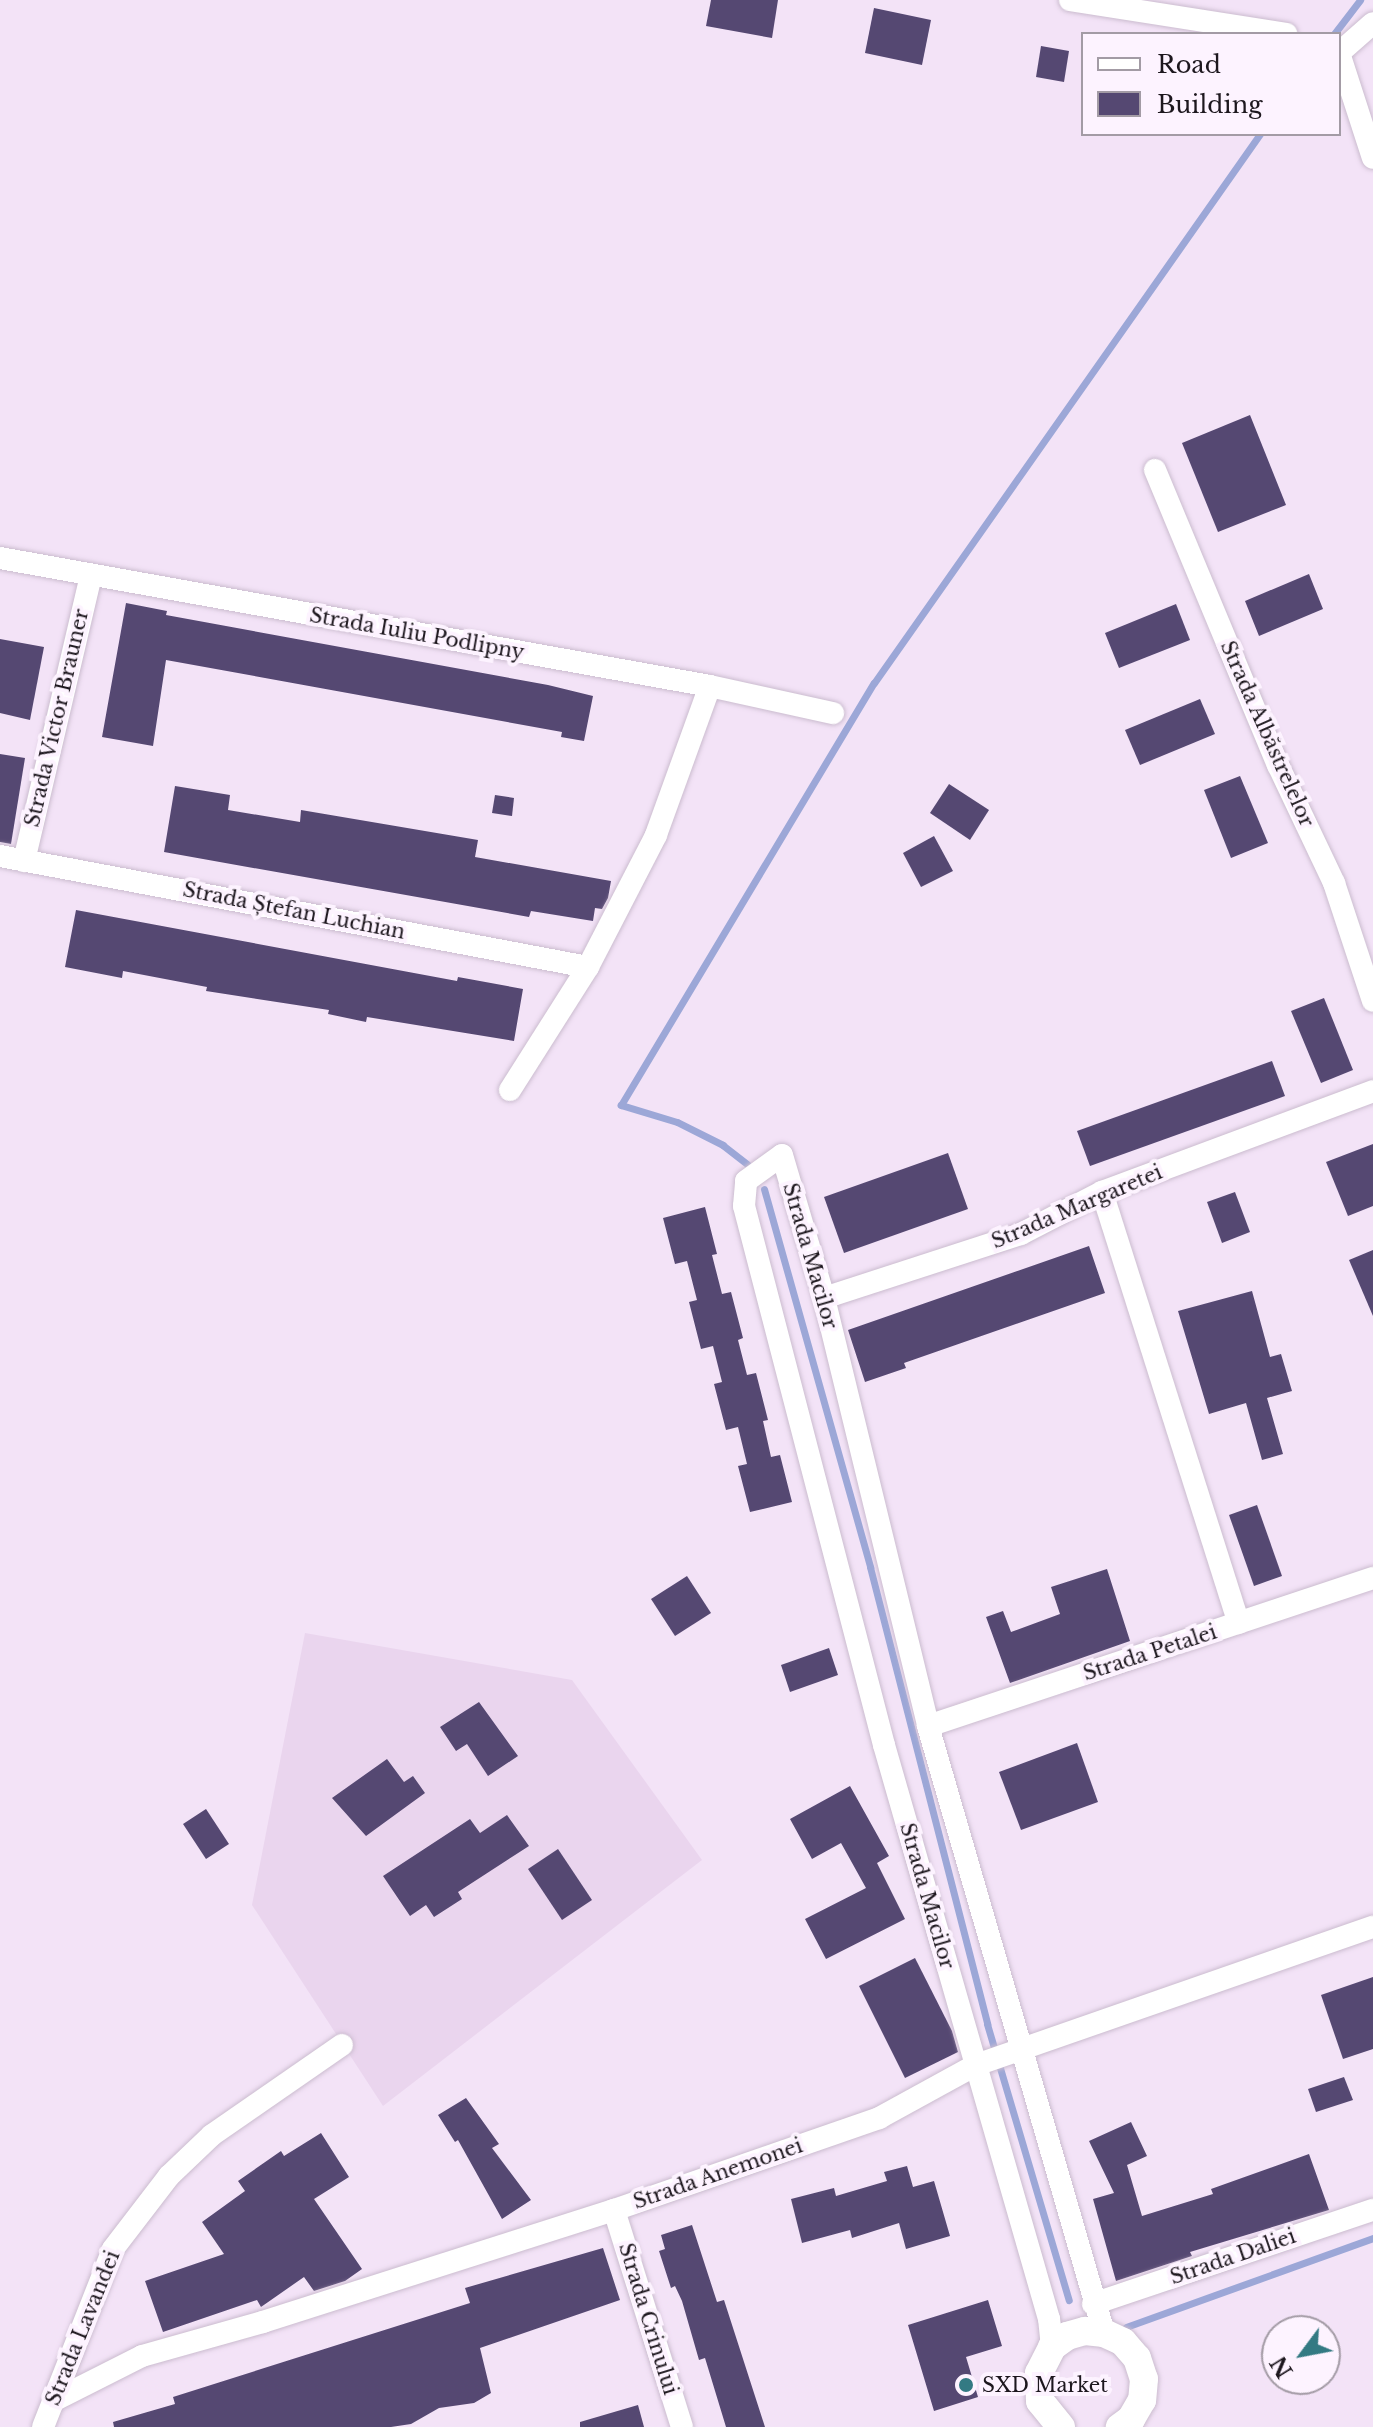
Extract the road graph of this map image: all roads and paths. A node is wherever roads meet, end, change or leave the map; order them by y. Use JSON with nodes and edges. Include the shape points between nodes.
{"nodes":[{"id":1,"x":1070,"y":0,"type":"edge"},
{"id":2,"x":1141,"y":6,"type":"edge"},
{"id":3,"x":1373,"y":23,"type":"edge"},
{"id":4,"x":1276,"y":32,"type":"edge"},
{"id":5,"x":1341,"y":51,"type":"edge"},
{"id":6,"x":1341,"y":59,"type":"edge"},
{"id":7,"x":1373,"y":158,"type":"edge"},
{"id":8,"x":1155,"y":470,"type":"dead end"},
{"id":9,"x":0,"y":558,"type":"edge"},
{"id":10,"x":91,"y":575,"type":"junction"},
{"id":11,"x":710,"y":686,"type":"junction"},
{"id":12,"x":833,"y":713,"type":"dead end"},
{"id":13,"x":0,"y":856,"type":"edge"},
{"id":14,"x":24,"y":861,"type":"junction"},
{"id":15,"x":588,"y":967,"type":"junction"},
{"id":16,"x":1373,"y":1001,"type":"edge"},
{"id":17,"x":510,"y":1090,"type":"dead end"},
{"id":18,"x":1373,"y":1091,"type":"edge"},
{"id":19,"x":1102,"y":1192,"type":"junction"},
{"id":20,"x":824,"y":1298,"type":"junction"},
{"id":21,"x":1373,"y":1578,"type":"edge"},
{"id":22,"x":1239,"y":1623,"type":"junction"},
{"id":23,"x":928,"y":1726,"type":"junction"},
{"id":24,"x":1373,"y":1927,"type":"edge"},
{"id":25,"x":342,"y":2045,"type":"dead end"},
{"id":26,"x":1017,"y":2052,"type":"junction"},
{"id":27,"x":980,"y":2064,"type":"junction"},
{"id":28,"x":614,"y":2210,"type":"junction"},
{"id":29,"x":1373,"y":2210,"type":"edge"},
{"id":30,"x":1093,"y":2304,"type":"junction"},
{"id":31,"x":1104,"y":2333,"type":"junction"},
{"id":32,"x":1052,"y":2347,"type":"junction"},
{"id":33,"x":55,"y":2400,"type":"junction"},
{"id":34,"x":1056,"y":2426,"type":"edge"},
{"id":35,"x":43,"y":2427,"type":"edge"},
{"id":36,"x":682,"y":2427,"type":"edge"},
{"id":37,"x":1120,"y":2427,"type":"edge"}],
"edges":[{"from":1,"to":2,"type":"street"},
{"from":2,"to":4,"type":"street"},
{"from":3,"to":5,"type":"street"},
{"from":6,"to":7,"type":"street"},
{"from":8,"to":16,"type":"street","name":"Strada Albăstrelelor","via":[[1278,765],[1334,883]]},
{"from":9,"to":10,"type":"street","name":"Strada Iuliu Podlipny"},
{"from":10,"to":11,"type":"street","name":"Strada Iuliu Podlipny"},
{"from":10,"to":14,"type":"street","name":"Strada Victor Brauner"},
{"from":11,"to":12,"type":"street","name":"Strada Iuliu Podlipny"},
{"from":11,"to":15,"type":"street","via":[[656,835]]},
{"from":13,"to":14,"type":"street","name":"Strada Ștefan Luchian"},
{"from":14,"to":15,"type":"street","name":"Strada Ștefan Luchian"},
{"from":15,"to":17,"type":"street"},
{"from":18,"to":19,"type":"street","name":"Strada Margaretei"},
{"from":19,"to":20,"type":"street","name":"Strada Margaretei","via":[[1021,1234]]},
{"from":19,"to":22,"type":"street"},
{"from":20,"to":23,"type":"street","name":"Strada Macilor"},
{"from":20,"to":27,"type":"street","name":"Strada Macilor","via":[[782,1155],[746,1181],[744,1206],[884,1745]]},
{"from":21,"to":22,"type":"street","name":"Strada Petalei"},
{"from":22,"to":23,"type":"street","name":"Strada Petalei"},
{"from":23,"to":26,"type":"street","name":"Strada Macilor"},
{"from":24,"to":26,"type":"street","name":"Strada Anemonei"},
{"from":25,"to":33,"type":"street","name":"Strada Lavandei","via":[[212,2135],[169,2176],[113,2249]]},
{"from":26,"to":27,"type":"street","name":"Strada Anemonei"},
{"from":26,"to":30,"type":"street","name":"Strada Macilor"},
{"from":27,"to":28,"type":"street","name":"Strada Anemonei","via":[[879,2118]]},
{"from":27,"to":32,"type":"street","name":"Strada Macilor"},
{"from":28,"to":33,"type":"street","name":"Strada Anemonei","via":[[142,2356]]},
{"from":28,"to":36,"type":"street","name":"Strada Crinului"},
{"from":29,"to":30,"type":"street","name":"Strada Daliei"},
{"from":30,"to":31,"type":"street","name":"Strada Macilor"},
{"from":31,"to":32,"type":"street","via":[[1085,2331]]},
{"from":31,"to":37,"type":"street","via":[[1123,2342],[1137,2358],[1144,2379],[1142,2400]]},
{"from":32,"to":34,"type":"street","via":[[1039,2373],[1040,2401]]},
{"from":33,"to":35,"type":"street","name":"Strada Lavandei"}]}
